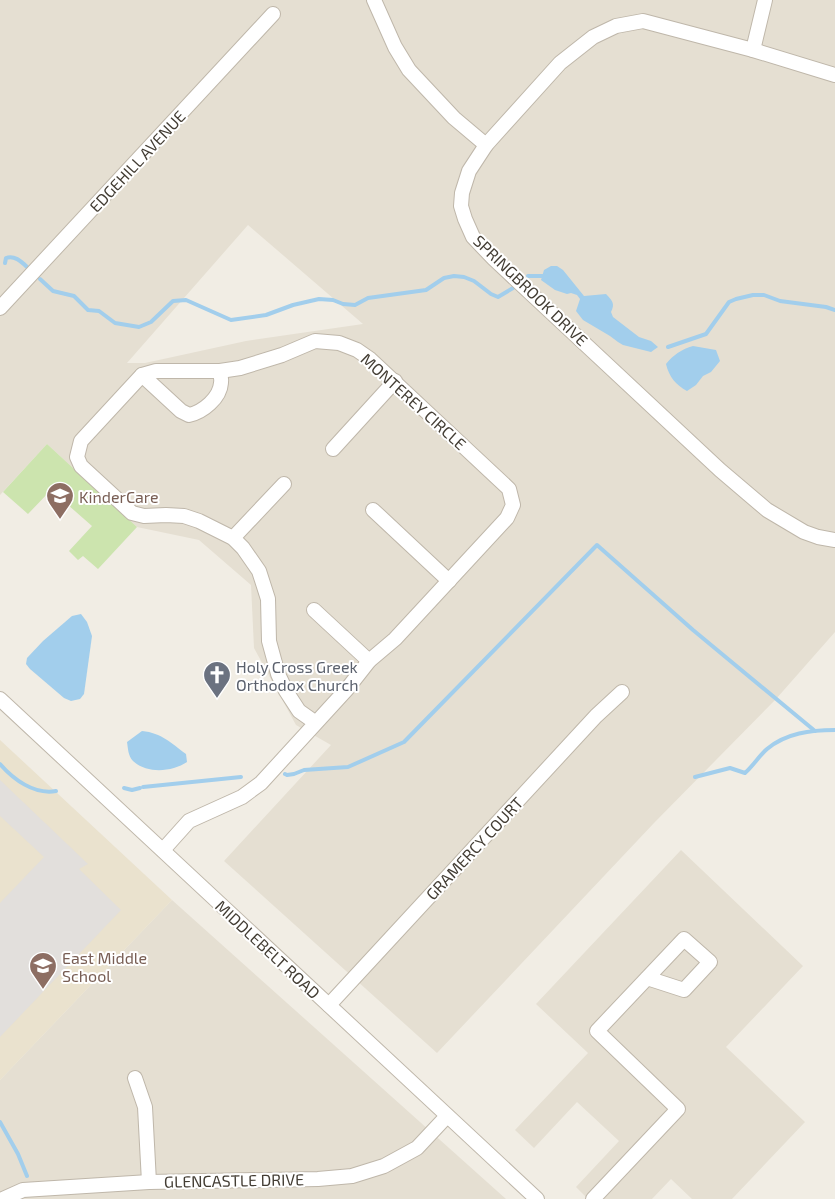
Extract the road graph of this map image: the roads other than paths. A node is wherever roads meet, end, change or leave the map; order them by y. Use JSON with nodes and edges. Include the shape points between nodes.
{"nodes":[{"id":1,"x":374,"y":0,"type":"edge"},
{"id":2,"x":765,"y":0,"type":"edge"},
{"id":3,"x":273,"y":14,"type":"dead end"},
{"id":4,"x":752,"y":50,"type":"junction"},
{"id":5,"x":835,"y":75,"type":"edge"},
{"id":6,"x":486,"y":145,"type":"junction"},
{"id":7,"x":0,"y":308,"type":"edge"},
{"id":8,"x":220,"y":371,"type":"junction"},
{"id":9,"x":142,"y":376,"type":"junction"},
{"id":10,"x":395,"y":382,"type":"junction"},
{"id":11,"x":333,"y":449,"type":"dead end"},
{"id":12,"x":284,"y":484,"type":"dead end"},
{"id":13,"x":373,"y":510,"type":"dead end"},
{"id":14,"x":233,"y":538,"type":"junction"},
{"id":15,"x":835,"y":540,"type":"edge"},
{"id":16,"x":449,"y":581,"type":"junction"},
{"id":17,"x":314,"y":610,"type":"dead end"},
{"id":18,"x":369,"y":662,"type":"junction"},
{"id":19,"x":622,"y":692,"type":"dead end"},
{"id":20,"x":0,"y":699,"type":"edge"},
{"id":21,"x":316,"y":723,"type":"junction"},
{"id":22,"x":163,"y":850,"type":"junction"},
{"id":23,"x":648,"y":978,"type":"dead end"},
{"id":24,"x":328,"y":1005,"type":"junction"},
{"id":25,"x":136,"y":1078,"type":"dead end"},
{"id":26,"x":447,"y":1116,"type":"junction"},
{"id":27,"x":149,"y":1182,"type":"junction"},
{"id":28,"x":3,"y":1199,"type":"edge"},
{"id":29,"x":536,"y":1199,"type":"edge"},
{"id":30,"x":593,"y":1199,"type":"edge"}],
"edges":[{"from":1,"to":6,"type":"street","via":[[394,47],[409,70],[454,118]]},
{"from":2,"to":4,"type":"street"},
{"from":3,"to":7,"type":"street","name":"EDGEHILL AVENUE"},
{"from":4,"to":5,"type":"street","name":"SPRINGBROOK DRIVE"},
{"from":4,"to":6,"type":"street","name":"SPRINGBROOK DRIVE","via":[[643,21],[616,26],[593,37],[560,63]]},
{"from":6,"to":15,"type":"street","name":"SPRINGBROOK DRIVE","via":[[473,162],[462,193],[463,213],[473,237],[720,470],[767,510],[804,532]]},
{"from":8,"to":9,"type":"street","name":"MONTEREY CIRCLE","via":[[156,371]]},
{"from":8,"to":9,"type":"street","via":[[218,394],[200,413],[189,416]]},
{"from":8,"to":10,"type":"street","name":"MONTEREY CIRCLE","via":[[267,360],[315,341],[339,343],[357,350]]},
{"from":9,"to":14,"type":"street","via":[[81,441],[77,457],[82,466],[132,513],[184,516]]},
{"from":10,"to":11,"type":"street"},
{"from":10,"to":16,"type":"street","name":"MONTEREY CIRCLE","via":[[509,488],[513,505],[507,518]]},
{"from":12,"to":14,"type":"street"},
{"from":13,"to":16,"type":"street"},
{"from":14,"to":21,"type":"street","via":[[259,570],[268,599],[269,641],[281,680],[299,711]]},
{"from":16,"to":18,"type":"street","name":"MONTEREY CIRCLE"},
{"from":17,"to":18,"type":"street"},
{"from":18,"to":21,"type":"street","name":"MONTEREY CIRCLE"},
{"from":19,"to":24,"type":"street","name":"GRAMERCY COURT","via":[[596,716]]},
{"from":20,"to":22,"type":"street","name":"MIDDLEBELT ROAD"},
{"from":21,"to":22,"type":"street","name":"MONTEREY CIRCLE","via":[[261,783],[242,798],[189,821]]},
{"from":22,"to":24,"type":"street","name":"MIDDLEBELT ROAD"},
{"from":23,"to":30,"type":"street","via":[[597,1031],[678,1109]]},
{"from":24,"to":26,"type":"street","name":"MIDDLEBELT ROAD"},
{"from":25,"to":27,"type":"street","via":[[145,1106]]},
{"from":26,"to":27,"type":"street","name":"GLENCASTLE DRIVE","via":[[417,1148],[384,1166],[352,1176]]},
{"from":26,"to":29,"type":"street","name":"MIDDLEBELT ROAD"},
{"from":27,"to":28,"type":"street","name":"GLENCASTLE DRIVE","via":[[23,1190]]}]}
